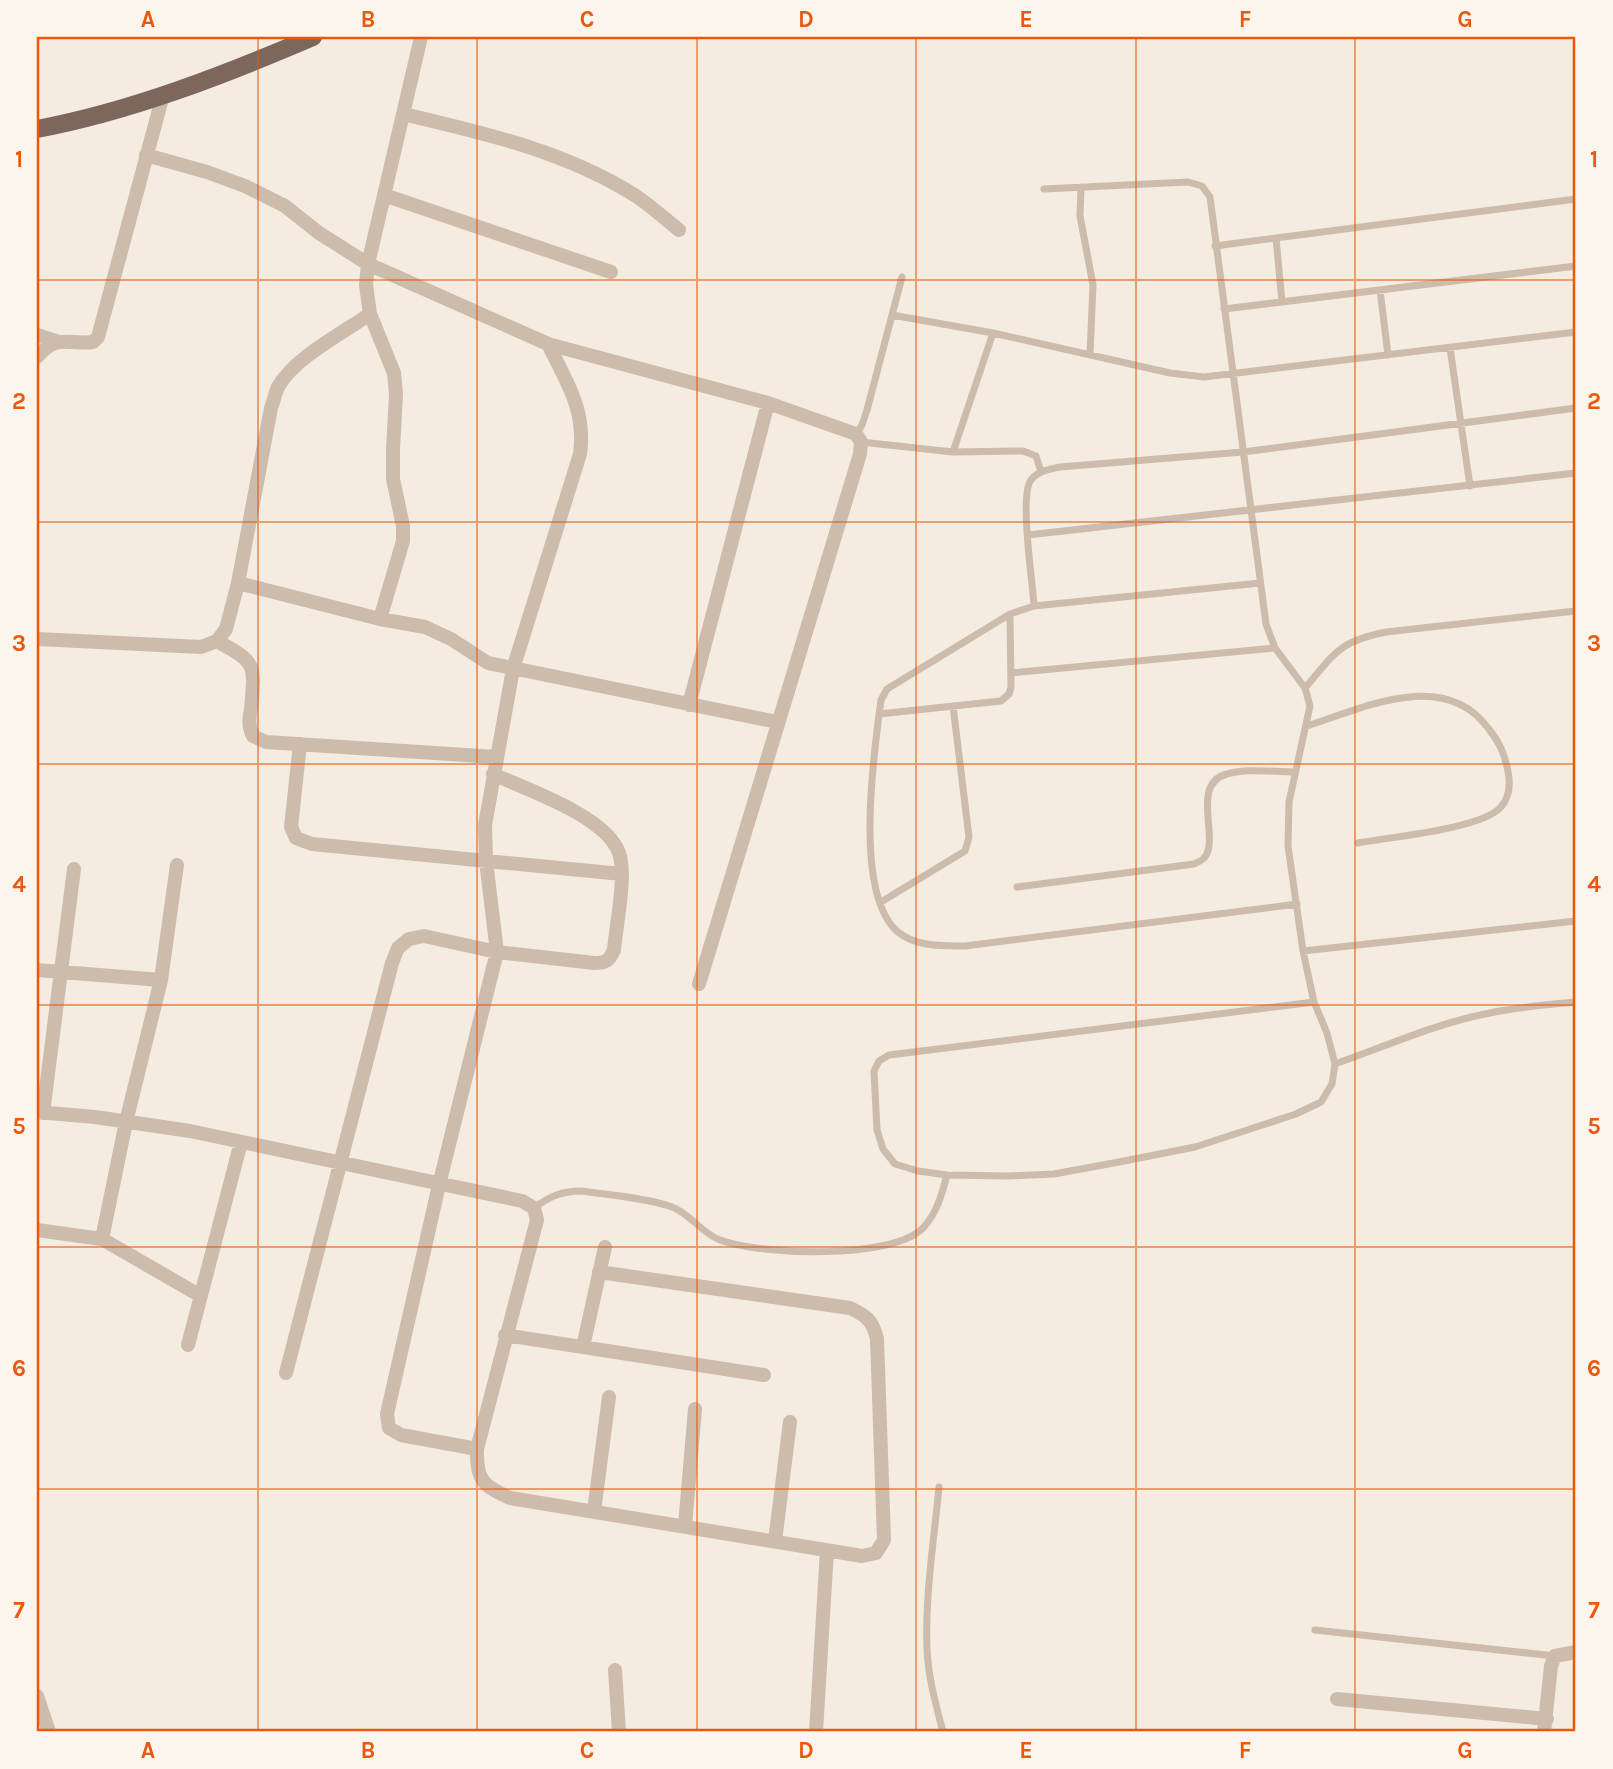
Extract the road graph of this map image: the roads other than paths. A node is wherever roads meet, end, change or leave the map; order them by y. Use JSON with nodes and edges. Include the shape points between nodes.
{"nodes":[{"id":1,"x":313,"y":37,"type":"edge"},
{"id":2,"x":421,"y":37,"type":"edge"},
{"id":3,"x":163,"y":95,"type":"junction"},
{"id":4,"x":403,"y":114,"type":"junction"},
{"id":5,"x":37,"y":129,"type":"edge"},
{"id":6,"x":146,"y":155,"type":"junction"},
{"id":7,"x":1080,"y":187,"type":"junction"},
{"id":8,"x":1044,"y":188,"type":"dead end"},
{"id":9,"x":384,"y":195,"type":"junction"},
{"id":10,"x":1576,"y":199,"type":"edge"},
{"id":11,"x":679,"y":230,"type":"dead end"},
{"id":12,"x":1276,"y":238,"type":"junction"},
{"id":13,"x":1215,"y":246,"type":"junction"},
{"id":14,"x":368,"y":264,"type":"junction"},
{"id":15,"x":1576,"y":266,"type":"edge"},
{"id":16,"x":611,"y":272,"type":"dead end"},
{"id":17,"x":902,"y":277,"type":"dead end"},
{"id":18,"x":1380,"y":290,"type":"junction"},
{"id":19,"x":1282,"y":302,"type":"junction"},
{"id":20,"x":1224,"y":309,"type":"junction"},
{"id":21,"x":370,"y":314,"type":"junction"},
{"id":22,"x":892,"y":315,"type":"junction"},
{"id":23,"x":1576,"y":332,"type":"edge"},
{"id":24,"x":993,"y":333,"type":"junction"},
{"id":25,"x":37,"y":335,"type":"edge"},
{"id":26,"x":56,"y":341,"type":"junction"},
{"id":27,"x":548,"y":344,"type":"junction"},
{"id":28,"x":1450,"y":348,"type":"junction"},
{"id":29,"x":1090,"y":355,"type":"junction"},
{"id":30,"x":1388,"y":355,"type":"junction"},
{"id":31,"x":37,"y":357,"type":"edge"},
{"id":32,"x":1233,"y":374,"type":"junction"},
{"id":33,"x":768,"y":403,"type":"junction"},
{"id":34,"x":1576,"y":408,"type":"edge"},
{"id":35,"x":1461,"y":423,"type":"junction"},
{"id":36,"x":859,"y":438,"type":"junction"},
{"id":37,"x":953,"y":452,"type":"junction"},
{"id":38,"x":1243,"y":452,"type":"junction"},
{"id":39,"x":1041,"y":472,"type":"junction"},
{"id":40,"x":1576,"y":473,"type":"edge"},
{"id":41,"x":1470,"y":486,"type":"junction"},
{"id":42,"x":1251,"y":511,"type":"junction"},
{"id":43,"x":1028,"y":536,"type":"junction"},
{"id":44,"x":238,"y":583,"type":"junction"},
{"id":45,"x":1260,"y":583,"type":"junction"},
{"id":46,"x":1034,"y":606,"type":"junction"},
{"id":47,"x":1576,"y":611,"type":"edge"},
{"id":48,"x":1010,"y":614,"type":"junction"},
{"id":49,"x":380,"y":619,"type":"junction"},
{"id":50,"x":37,"y":639,"type":"edge"},
{"id":51,"x":217,"y":641,"type":"junction"},
{"id":52,"x":1275,"y":648,"type":"junction"},
{"id":53,"x":513,"y":669,"type":"junction"},
{"id":54,"x":1011,"y":673,"type":"junction"},
{"id":55,"x":1305,"y":688,"type":"junction"},
{"id":56,"x":690,"y":705,"type":"junction"},
{"id":57,"x":953,"y":706,"type":"junction"},
{"id":58,"x":879,"y":714,"type":"junction"},
{"id":59,"x":777,"y":722,"type":"junction"},
{"id":60,"x":1307,"y":726,"type":"junction"},
{"id":61,"x":300,"y":744,"type":"junction"},
{"id":62,"x":496,"y":757,"type":"junction"},
{"id":63,"x":1294,"y":772,"type":"junction"},
{"id":64,"x":493,"y":774,"type":"junction"},
{"id":65,"x":1358,"y":843,"type":"dead end"},
{"id":66,"x":486,"y":862,"type":"junction"},
{"id":67,"x":177,"y":865,"type":"dead end"},
{"id":68,"x":75,"y":869,"type":"dead end"},
{"id":69,"x":622,"y":874,"type":"junction"},
{"id":70,"x":1017,"y":887,"type":"dead end"},
{"id":71,"x":881,"y":902,"type":"junction"},
{"id":72,"x":1297,"y":904,"type":"junction"},
{"id":73,"x":1576,"y":921,"type":"edge"},
{"id":74,"x":1303,"y":951,"type":"junction"},
{"id":75,"x":497,"y":952,"type":"junction"},
{"id":76,"x":37,"y":970,"type":"edge"},
{"id":77,"x":63,"y":972,"type":"junction"},
{"id":78,"x":161,"y":980,"type":"junction"},
{"id":79,"x":699,"y":984,"type":"dead end"},
{"id":80,"x":1314,"y":1002,"type":"junction"},
{"id":81,"x":1576,"y":1002,"type":"edge"},
{"id":82,"x":1335,"y":1064,"type":"junction"},
{"id":83,"x":40,"y":1113,"type":"edge"},
{"id":84,"x":127,"y":1122,"type":"junction"},
{"id":85,"x":241,"y":1142,"type":"junction"},
{"id":86,"x":340,"y":1163,"type":"junction"},
{"id":87,"x":947,"y":1175,"type":"junction"},
{"id":88,"x":439,"y":1185,"type":"junction"},
{"id":89,"x":534,"y":1208,"type":"junction"},
{"id":90,"x":37,"y":1230,"type":"edge"},
{"id":91,"x":102,"y":1239,"type":"junction"},
{"id":92,"x":605,"y":1247,"type":"dead end"},
{"id":93,"x":599,"y":1272,"type":"junction"},
{"id":94,"x":200,"y":1295,"type":"junction"},
{"id":95,"x":505,"y":1335,"type":"junction"},
{"id":96,"x":188,"y":1345,"type":"dead end"},
{"id":97,"x":583,"y":1347,"type":"junction"},
{"id":98,"x":286,"y":1373,"type":"dead end"},
{"id":99,"x":764,"y":1375,"type":"dead end"},
{"id":100,"x":609,"y":1397,"type":"dead end"},
{"id":101,"x":695,"y":1409,"type":"dead end"},
{"id":102,"x":790,"y":1422,"type":"dead end"},
{"id":103,"x":477,"y":1450,"type":"junction"},
{"id":104,"x":939,"y":1487,"type":"dead end"},
{"id":105,"x":594,"y":1511,"type":"junction"},
{"id":106,"x":685,"y":1526,"type":"junction"},
{"id":107,"x":775,"y":1541,"type":"junction"},
{"id":108,"x":827,"y":1550,"type":"junction"},
{"id":109,"x":1315,"y":1630,"type":"dead end"},
{"id":110,"x":1576,"y":1652,"type":"edge"},
{"id":111,"x":1555,"y":1656,"type":"junction"},
{"id":112,"x":615,"y":1670,"type":"dead end"},
{"id":113,"x":37,"y":1696,"type":"edge"},
{"id":114,"x":1337,"y":1699,"type":"dead end"},
{"id":115,"x":1545,"y":1726,"type":"edge"},
{"id":116,"x":50,"y":1732,"type":"edge"},
{"id":117,"x":619,"y":1732,"type":"edge"},
{"id":118,"x":816,"y":1732,"type":"edge"},
{"id":119,"x":943,"y":1732,"type":"edge"}],
"edges":[{"from":1,"to":3,"type":"main road"},
{"from":2,"to":4,"type":"street"},
{"from":3,"to":5,"type":"main road"},
{"from":3,"to":6,"type":"street"},
{"from":4,"to":9,"type":"street"},
{"from":4,"to":11,"type":"street","via":[[534,147],[587,169],[638,197]]},
{"from":6,"to":14,"type":"street","via":[[245,186],[285,206]]},
{"from":6,"to":26,"type":"street","via":[[98,337],[93,342]]},
{"from":7,"to":8,"type":"lane"},
{"from":7,"to":13,"type":"lane","via":[[1188,182],[1202,186],[1210,197]]},
{"from":7,"to":29,"type":"lane","via":[[1080,216],[1093,285]]},
{"from":9,"to":14,"type":"street"},
{"from":9,"to":16,"type":"street"},
{"from":10,"to":12,"type":"lane"},
{"from":12,"to":13,"type":"lane"},
{"from":12,"to":19,"type":"lane"},
{"from":13,"to":20,"type":"lane"},
{"from":14,"to":21,"type":"street"},
{"from":14,"to":27,"type":"street"},
{"from":15,"to":18,"type":"lane"},
{"from":17,"to":22,"type":"lane"},
{"from":18,"to":19,"type":"lane"},
{"from":18,"to":30,"type":"lane"},
{"from":19,"to":20,"type":"lane"},
{"from":20,"to":32,"type":"lane"},
{"from":21,"to":44,"type":"street","via":[[312,354],[278,387]]},
{"from":21,"to":49,"type":"street","via":[[394,373],[394,479],[403,533]]},
{"from":22,"to":24,"type":"lane"},
{"from":22,"to":36,"type":"lane"},
{"from":23,"to":28,"type":"lane"},
{"from":24,"to":29,"type":"lane"},
{"from":24,"to":37,"type":"lane"},
{"from":25,"to":26,"type":"street"},
{"from":26,"to":31,"type":"street"},
{"from":27,"to":33,"type":"street"},
{"from":27,"to":53,"type":"street","via":[[581,416],[583,433]]},
{"from":28,"to":30,"type":"lane"},
{"from":28,"to":35,"type":"lane"},
{"from":29,"to":32,"type":"lane","via":[[1170,373]]},
{"from":30,"to":32,"type":"lane"},
{"from":32,"to":38,"type":"lane"},
{"from":33,"to":36,"type":"street"},
{"from":33,"to":56,"type":"street"},
{"from":34,"to":35,"type":"lane"},
{"from":35,"to":38,"type":"lane"},
{"from":35,"to":41,"type":"lane"},
{"from":36,"to":37,"type":"lane"},
{"from":36,"to":59,"type":"street","via":[[860,454]]},
{"from":37,"to":39,"type":"lane","via":[[1023,451],[1036,456]]},
{"from":38,"to":39,"type":"lane"},
{"from":38,"to":42,"type":"lane"},
{"from":39,"to":43,"type":"lane","via":[[1030,481],[1025,499]]},
{"from":40,"to":41,"type":"lane"},
{"from":41,"to":42,"type":"lane"},
{"from":42,"to":43,"type":"lane"},
{"from":42,"to":45,"type":"lane"},
{"from":43,"to":46,"type":"lane"},
{"from":44,"to":49,"type":"street"},
{"from":44,"to":51,"type":"street","via":[[226,629]]},
{"from":45,"to":46,"type":"lane"},
{"from":45,"to":52,"type":"lane"},
{"from":46,"to":48,"type":"lane"},
{"from":47,"to":55,"type":"lane","via":[[1359,638],[1339,648]]},
{"from":48,"to":54,"type":"lane"},
{"from":48,"to":58,"type":"lane","via":[[887,689]]},
{"from":49,"to":53,"type":"street","via":[[425,627],[488,663]]},
{"from":50,"to":51,"type":"street","via":[[201,647]]},
{"from":51,"to":61,"type":"street","via":[[251,665],[254,676],[248,727],[253,736],[265,742]]},
{"from":52,"to":54,"type":"lane"},
{"from":52,"to":55,"type":"lane"},
{"from":53,"to":56,"type":"street"},
{"from":53,"to":62,"type":"street"},
{"from":54,"to":57,"type":"lane","via":[[1009,694],[1001,701]]},
{"from":55,"to":60,"type":"lane","via":[[1310,706]]},
{"from":56,"to":59,"type":"street"},
{"from":57,"to":58,"type":"lane"},
{"from":57,"to":71,"type":"lane","via":[[969,837],[965,851]]},
{"from":58,"to":71,"type":"lane","via":[[869,821],[874,880]]},
{"from":59,"to":79,"type":"street"},
{"from":60,"to":63,"type":"lane"},
{"from":60,"to":65,"type":"lane","via":[[1379,702],[1434,695],[1458,702],[1480,716],[1501,745],[1509,772],[1508,793],[1501,807],[1485,818]]},
{"from":61,"to":62,"type":"street"},
{"from":61,"to":66,"type":"street","via":[[291,827],[296,838],[312,844]]},
{"from":62,"to":64,"type":"street"},
{"from":63,"to":70,"type":"lane","via":[[1236,772],[1212,782],[1208,850],[1204,859],[1194,864]]},
{"from":63,"to":72,"type":"lane","via":[[1288,837]]},
{"from":64,"to":66,"type":"street","via":[[485,825]]},
{"from":64,"to":69,"type":"street","via":[[590,819],[611,836],[620,854]]},
{"from":66,"to":69,"type":"street"},
{"from":66,"to":75,"type":"street"},
{"from":67,"to":78,"type":"street"},
{"from":68,"to":77,"type":"street"},
{"from":69,"to":75,"type":"street","via":[[614,950],[605,963]]},
{"from":71,"to":72,"type":"lane","via":[[898,932],[936,946]]},
{"from":72,"to":74,"type":"lane"},
{"from":73,"to":74,"type":"lane"},
{"from":74,"to":80,"type":"lane"},
{"from":75,"to":86,"type":"street","via":[[424,936],[409,939],[398,948]]},
{"from":75,"to":88,"type":"street"},
{"from":76,"to":77,"type":"street"},
{"from":77,"to":78,"type":"street"},
{"from":77,"to":83,"type":"street"},
{"from":78,"to":84,"type":"street"},
{"from":80,"to":82,"type":"lane"},
{"from":80,"to":87,"type":"lane","via":[[889,1055],[874,1071],[877,1130],[883,1149],[895,1164]]},
{"from":81,"to":82,"type":"lane","via":[[1483,1014]]},
{"from":82,"to":87,"type":"lane","via":[[1332,1084],[1321,1102],[1296,1115],[1195,1147],[1054,1174]]},
{"from":83,"to":84,"type":"street"},
{"from":84,"to":85,"type":"street"},
{"from":84,"to":91,"type":"street"},
{"from":85,"to":86,"type":"street"},
{"from":85,"to":94,"type":"street"},
{"from":86,"to":88,"type":"street"},
{"from":86,"to":98,"type":"street"},
{"from":87,"to":89,"type":"lane","via":[[942,1198],[922,1229],[906,1239],[838,1251],[736,1245],[716,1239],[670,1207],[582,1191],[553,1195]]},
{"from":88,"to":89,"type":"street","via":[[522,1201]]},
{"from":88,"to":103,"type":"street","via":[[387,1414],[388,1427],[401,1435]]},
{"from":89,"to":95,"type":"street","via":[[537,1220]]},
{"from":90,"to":91,"type":"street"},
{"from":91,"to":94,"type":"street"},
{"from":92,"to":93,"type":"street"},
{"from":93,"to":97,"type":"street"},
{"from":93,"to":108,"type":"street","via":[[850,1308],[873,1322],[884,1540],[876,1553],[862,1556]]},
{"from":94,"to":96,"type":"street"},
{"from":95,"to":97,"type":"street"},
{"from":95,"to":103,"type":"street"},
{"from":97,"to":99,"type":"street"},
{"from":100,"to":105,"type":"street"},
{"from":101,"to":106,"type":"street"},
{"from":102,"to":107,"type":"street"},
{"from":103,"to":105,"type":"street","via":[[476,1465],[490,1489],[510,1498]]},
{"from":104,"to":119,"type":"lane","via":[[927,1649]]},
{"from":105,"to":106,"type":"street"},
{"from":106,"to":107,"type":"street"},
{"from":107,"to":108,"type":"street"},
{"from":108,"to":118,"type":"street"},
{"from":109,"to":111,"type":"lane"},
{"from":110,"to":111,"type":"street"},
{"from":111,"to":115,"type":"street"},
{"from":112,"to":117,"type":"street"},
{"from":113,"to":116,"type":"street"},
{"from":114,"to":115,"type":"street"}]}
